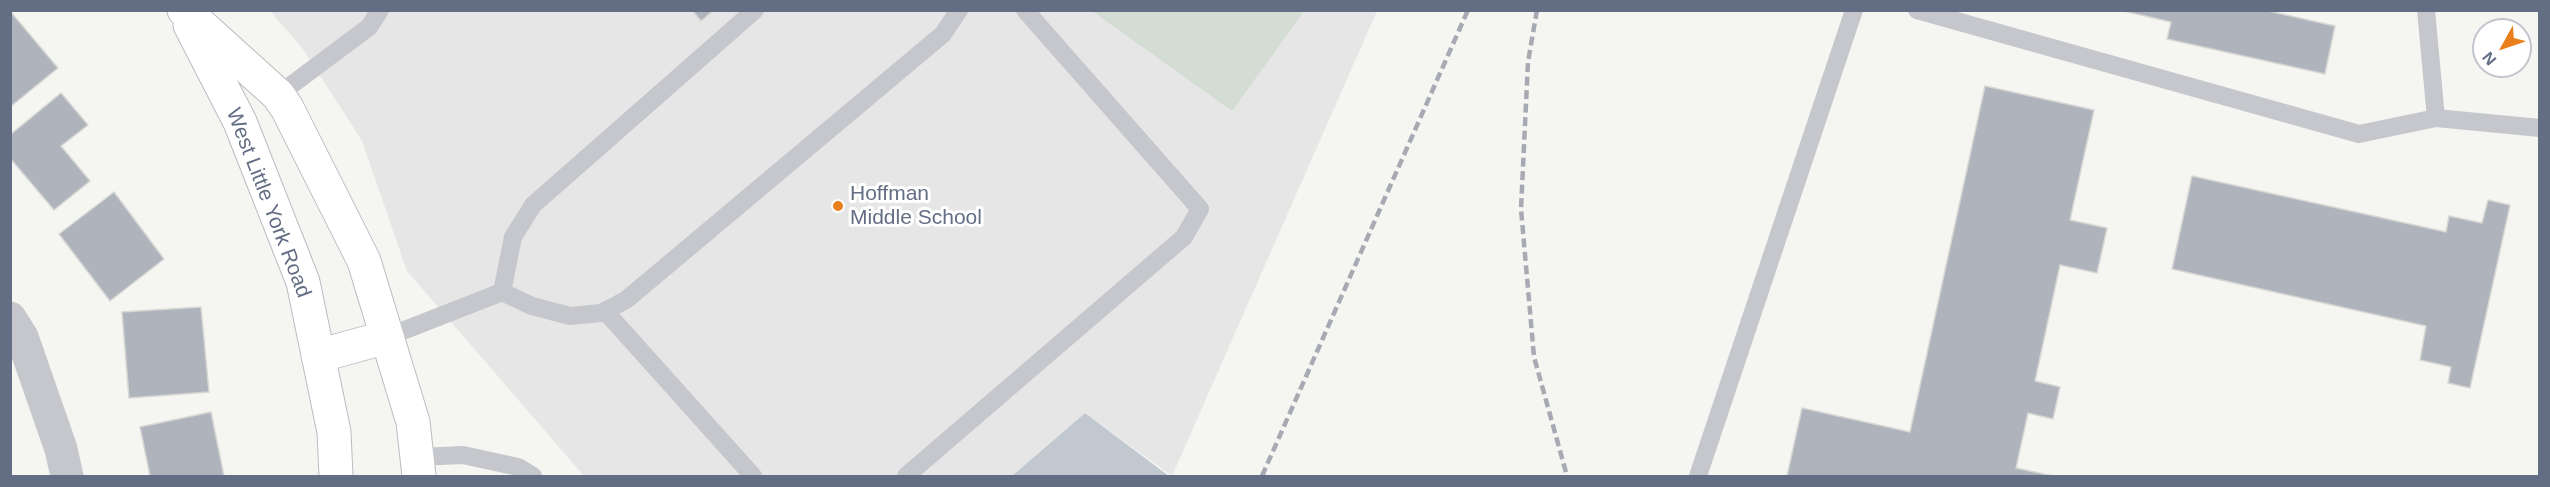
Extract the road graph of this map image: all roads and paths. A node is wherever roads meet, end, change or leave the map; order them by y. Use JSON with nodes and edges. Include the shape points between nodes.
{"nodes":[{"id":1,"x":183,"y":10,"type":"edge"},
{"id":2,"x":380,"y":10,"type":"edge"},
{"id":3,"x":755,"y":10,"type":"edge"},
{"id":4,"x":959,"y":10,"type":"edge"},
{"id":5,"x":1025,"y":10,"type":"edge"},
{"id":6,"x":1854,"y":10,"type":"edge"},
{"id":7,"x":1917,"y":10,"type":"edge"},
{"id":8,"x":2426,"y":10,"type":"edge"},
{"id":9,"x":278,"y":95,"type":"junction"},
{"id":10,"x":2436,"y":118,"type":"junction"},
{"id":11,"x":240,"y":122,"type":"junction"},
{"id":12,"x":2540,"y":128,"type":"edge"},
{"id":13,"x":502,"y":292,"type":"junction"},
{"id":14,"x":605,"y":311,"type":"junction"},
{"id":15,"x":10,"y":318,"type":"edge"},
{"id":16,"x":387,"y":337,"type":"junction"},
{"id":17,"x":318,"y":356,"type":"junction"},
{"id":18,"x":418,"y":467,"type":"edge"},
{"id":19,"x":67,"y":477,"type":"edge"},
{"id":20,"x":336,"y":477,"type":"edge"},
{"id":21,"x":533,"y":477,"type":"edge"},
{"id":22,"x":753,"y":477,"type":"edge"},
{"id":23,"x":906,"y":477,"type":"edge"},
{"id":24,"x":1698,"y":477,"type":"edge"}],
"edges":[{"from":1,"to":9,"type":"street","name":"West Little York Road"},
{"from":1,"to":11,"type":"street","name":"West Little York Road"},
{"from":2,"to":9,"type":"lane","via":[[369,27]]},
{"from":3,"to":13,"type":"lane","via":[[533,205],[513,237]]},
{"from":4,"to":14,"type":"lane","via":[[943,34],[626,300]]},
{"from":5,"to":23,"type":"lane","via":[[1200,209],[1184,237]]},
{"from":6,"to":24,"type":"lane"},
{"from":7,"to":10,"type":"lane","via":[[2359,134]]},
{"from":8,"to":10,"type":"lane"},
{"from":9,"to":11,"type":"street"},
{"from":9,"to":16,"type":"street","name":"West Little York Road","via":[[364,261]]},
{"from":10,"to":12,"type":"lane"},
{"from":11,"to":17,"type":"street","name":"West Little York Road","via":[[303,282]]},
{"from":13,"to":14,"type":"lane","via":[[532,306],[570,316]]},
{"from":13,"to":16,"type":"lane"},
{"from":14,"to":22,"type":"lane"},
{"from":15,"to":19,"type":"street","via":[[22,337]]},
{"from":16,"to":17,"type":"street"},
{"from":16,"to":18,"type":"street","name":"West Little York Road","via":[[413,422]]},
{"from":17,"to":20,"type":"street","name":"West Little York Road","via":[[334,432]]},
{"from":18,"to":21,"type":"lane","via":[[463,455],[518,467]]}]}
